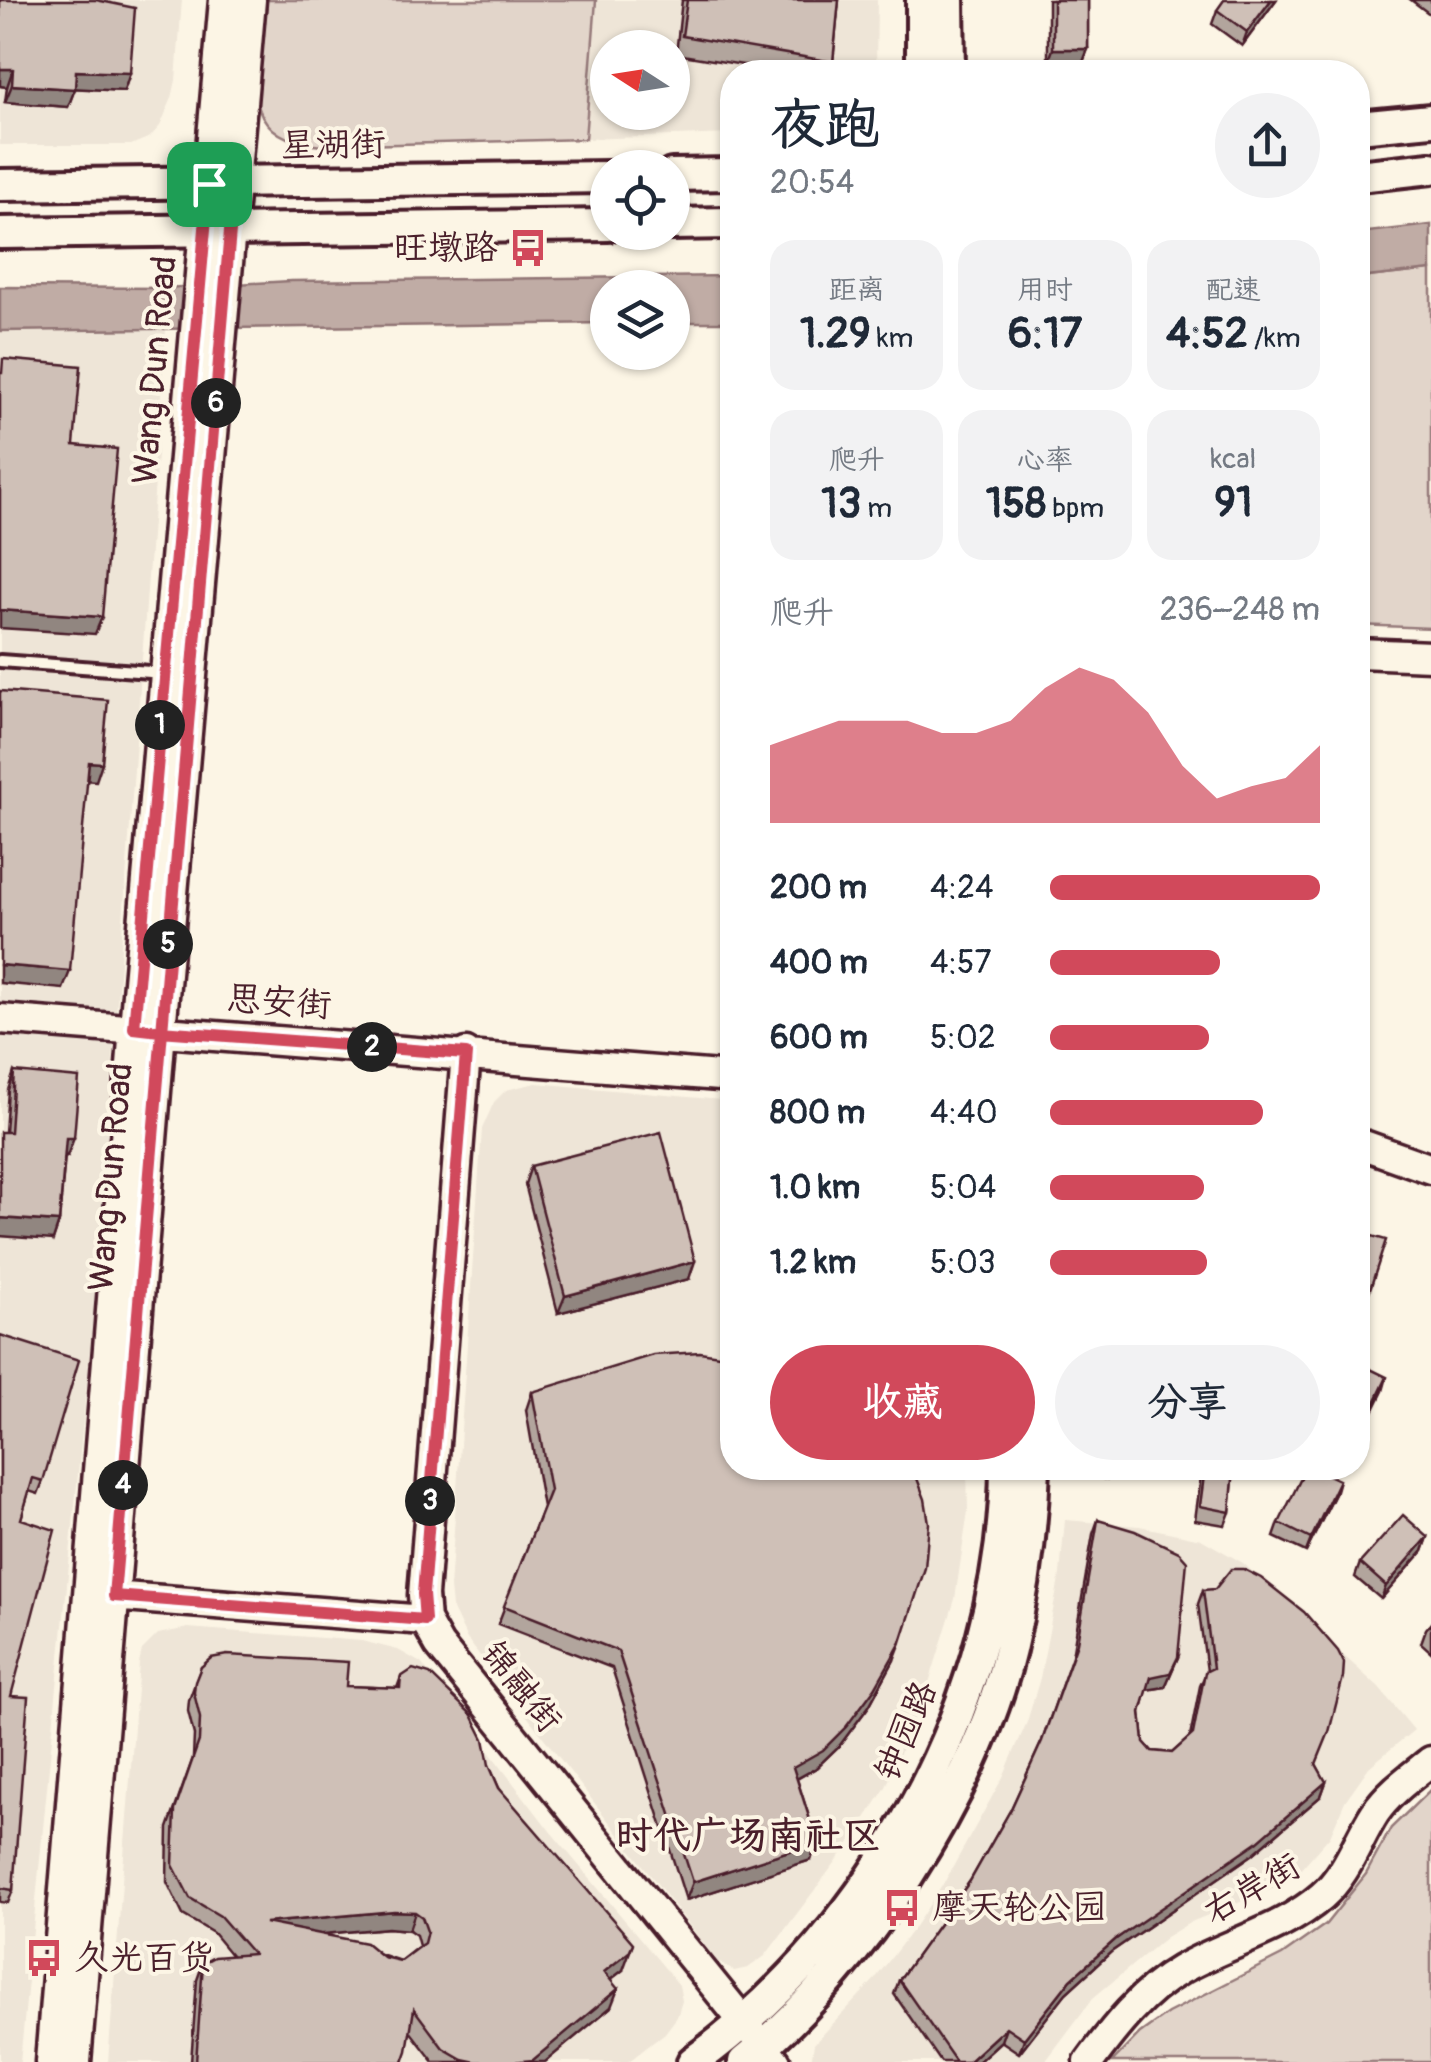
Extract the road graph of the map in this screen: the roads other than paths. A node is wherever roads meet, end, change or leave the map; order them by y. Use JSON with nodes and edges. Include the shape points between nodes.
{"nodes":[{"id":1,"x":224,"y":0,"type":"edge"},
{"id":2,"x":251,"y":0,"type":"edge"},
{"id":3,"x":922,"y":0,"type":"edge"},
{"id":4,"x":948,"y":0,"type":"edge"},
{"id":5,"x":922,"y":60,"type":"edge"},
{"id":6,"x":949,"y":60,"type":"edge"},
{"id":7,"x":1431,"y":120,"type":"edge"},
{"id":8,"x":1370,"y":127,"type":"edge"},
{"id":9,"x":1431,"y":168,"type":"edge"},
{"id":10,"x":720,"y":174,"type":"edge"},
{"id":11,"x":690,"y":175,"type":"edge"},
{"id":12,"x":1370,"y":175,"type":"edge"},
{"id":13,"x":590,"y":176,"type":"edge"},
{"id":14,"x":222,"y":184,"type":"junction"},
{"id":15,"x":0,"y":185,"type":"edge"},
{"id":16,"x":720,"y":223,"type":"edge"},
{"id":17,"x":690,"y":224,"type":"edge"},
{"id":18,"x":590,"y":226,"type":"edge"},
{"id":19,"x":217,"y":232,"type":"junction"},
{"id":20,"x":0,"y":233,"type":"edge"},
{"id":21,"x":208,"y":343,"type":"junction"},
{"id":22,"x":1370,"y":653,"type":"edge"},
{"id":23,"x":1431,"y":656,"type":"edge"},
{"id":24,"x":0,"y":661,"type":"edge"},
{"id":25,"x":164,"y":674,"type":"junction"},
{"id":26,"x":0,"y":1018,"type":"edge"},
{"id":27,"x":147,"y":1030,"type":"junction"},
{"id":28,"x":466,"y":1054,"type":"junction"},
{"id":29,"x":720,"y":1076,"type":"edge"},
{"id":30,"x":1370,"y":1146,"type":"edge"},
{"id":31,"x":1431,"y":1169,"type":"edge"},
{"id":32,"x":1005,"y":1480,"type":"edge"},
{"id":33,"x":1033,"y":1480,"type":"edge"},
{"id":34,"x":101,"y":1595,"type":"junction"},
{"id":35,"x":425,"y":1620,"type":"junction"},
{"id":36,"x":1431,"y":1761,"type":"edge"},
{"id":37,"x":743,"y":2023,"type":"junction"},
{"id":38,"x":761,"y":2057,"type":"edge"},
{"id":39,"x":50,"y":2062,"type":"edge"},
{"id":40,"x":76,"y":2062,"type":"edge"},
{"id":41,"x":693,"y":2062,"type":"edge"},
{"id":42,"x":1089,"y":2062,"type":"edge"}],
"edges":[{"from":1,"to":14,"type":"main road","name":"Wang Dun Road"},
{"from":2,"to":14,"type":"main road","name":"Wang Dun Road"},
{"from":3,"to":5,"type":"main road"},
{"from":4,"to":6,"type":"main road"},
{"from":7,"to":8,"type":"main road"},
{"from":9,"to":12,"type":"main road"},
{"from":10,"to":11,"type":"main road"},
{"from":13,"to":14,"type":"main road","name":"星湖街"},
{"from":14,"to":15,"type":"main road","name":"星湖街"},
{"from":14,"to":19,"type":"main road","name":"Wang Dun Road"},
{"from":16,"to":17,"type":"main road"},
{"from":18,"to":19,"type":"main road"},
{"from":19,"to":20,"type":"main road"},
{"from":19,"to":21,"type":"main road","name":"Wang Dun Road"},
{"from":21,"to":25,"type":"main road","name":"Wang Dun Road"},
{"from":21,"to":27,"type":"main road","name":"Wang Dun Road"},
{"from":22,"to":23,"type":"main road"},
{"from":24,"to":25,"type":"lane"},
{"from":25,"to":27,"type":"main road","name":"Wang Dun Road"},
{"from":26,"to":27,"type":"main road","name":"思安街"},
{"from":27,"to":28,"type":"main road","name":"思安街"},
{"from":27,"to":34,"type":"main road","name":"Wang Dun Road"},
{"from":28,"to":29,"type":"main road","name":"思安街"},
{"from":28,"to":35,"type":"main road"},
{"from":30,"to":31,"type":"main road"},
{"from":32,"to":37,"type":"main road","name":"钟园路","via":[[984,1624],[925,1789],[845,1913]]},
{"from":33,"to":38,"type":"main road","name":"钟园路","via":[[1010,1652],[968,1762],[926,1845],[868,1933]]},
{"from":34,"to":35,"type":"main road"},
{"from":34,"to":39,"type":"main road","name":"Wang Dun Road"},
{"from":34,"to":40,"type":"main road","name":"Wang Dun Road"},
{"from":35,"to":37,"type":"main road","name":"锦融街"},
{"from":36,"to":42,"type":"main road","name":"右岸街","via":[[1383,1802],[1325,1894],[1159,1984]]},
{"from":37,"to":38,"type":"main road","name":"锦融街"},
{"from":37,"to":41,"type":"main road","name":"钟园路"}]}
